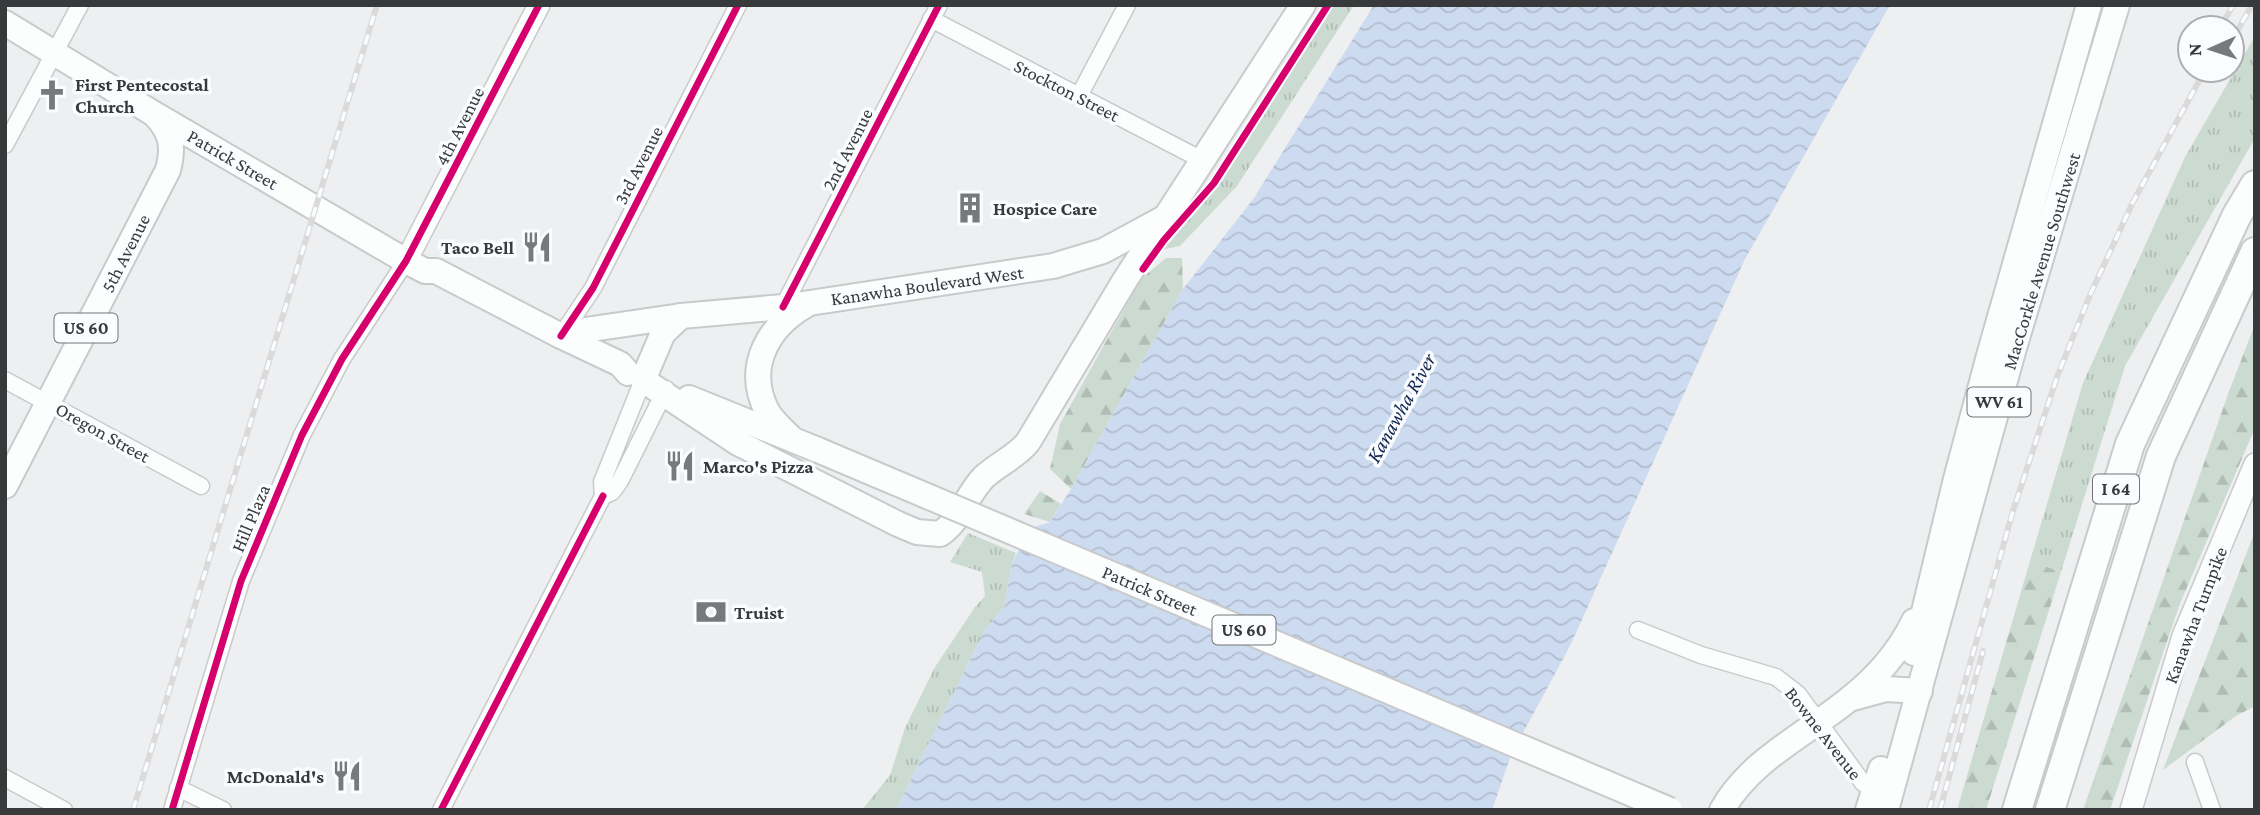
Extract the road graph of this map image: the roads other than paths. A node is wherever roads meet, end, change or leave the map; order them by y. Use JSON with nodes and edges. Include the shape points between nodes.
{"nodes":[{"id":1,"x":80,"y":5,"type":"edge"},
{"id":2,"x":539,"y":5,"type":"edge"},
{"id":3,"x":738,"y":5,"type":"edge"},
{"id":4,"x":1127,"y":5,"type":"edge"},
{"id":5,"x":1303,"y":5,"type":"edge"},
{"id":6,"x":2089,"y":5,"type":"edge"},
{"id":7,"x":2117,"y":5,"type":"edge"},
{"id":8,"x":935,"y":12,"type":"edge"},
{"id":9,"x":5,"y":23,"type":"edge"},
{"id":10,"x":54,"y":53,"type":"junction"},
{"id":11,"x":1079,"y":96,"type":"junction"},
{"id":12,"x":151,"y":112,"type":"junction"},
{"id":13,"x":5,"y":145,"type":"edge"},
{"id":14,"x":218,"y":151,"type":"junction"},
{"id":15,"x":1204,"y":161,"type":"junction"},
{"id":16,"x":168,"y":170,"type":"junction"},
{"id":17,"x":2255,"y":185,"type":"edge"},
{"id":18,"x":1164,"y":218,"type":"junction"},
{"id":19,"x":1114,"y":245,"type":"junction"},
{"id":20,"x":2255,"y":252,"type":"edge"},
{"id":21,"x":416,"y":266,"type":"junction"},
{"id":22,"x":1125,"y":279,"type":"junction"},
{"id":23,"x":812,"y":302,"type":"junction"},
{"id":24,"x":783,"y":307,"type":"junction"},
{"id":25,"x":681,"y":316,"type":"junction"},
{"id":26,"x":561,"y":336,"type":"junction"},
{"id":27,"x":636,"y":377,"type":"junction"},
{"id":28,"x":5,"y":380,"type":"edge"},
{"id":29,"x":665,"y":391,"type":"junction"},
{"id":30,"x":48,"y":402,"type":"junction"},
{"id":31,"x":792,"y":439,"type":"junction"},
{"id":32,"x":2255,"y":464,"type":"edge"},
{"id":33,"x":5,"y":486,"type":"edge"},
{"id":34,"x":201,"y":486,"type":"dead end"},
{"id":35,"x":603,"y":496,"type":"junction"},
{"id":36,"x":1935,"y":569,"type":"junction"},
{"id":37,"x":1638,"y":630,"type":"dead end"},
{"id":38,"x":1912,"y":690,"type":"junction"},
{"id":39,"x":1850,"y":700,"type":"junction"},
{"id":40,"x":1818,"y":722,"type":"junction"},
{"id":41,"x":2194,"y":762,"type":"dead end"},
{"id":42,"x":5,"y":778,"type":"edge"},
{"id":43,"x":178,"y":788,"type":"junction"},
{"id":44,"x":1879,"y":803,"type":"edge"},
{"id":45,"x":64,"y":810,"type":"edge"},
{"id":46,"x":172,"y":810,"type":"edge"},
{"id":47,"x":223,"y":810,"type":"edge"},
{"id":48,"x":441,"y":810,"type":"edge"},
{"id":49,"x":1670,"y":810,"type":"edge"},
{"id":50,"x":1722,"y":810,"type":"edge"},
{"id":51,"x":2017,"y":810,"type":"edge"},
{"id":52,"x":2050,"y":810,"type":"edge"},
{"id":53,"x":2131,"y":810,"type":"edge"},
{"id":54,"x":2212,"y":810,"type":"edge"}],
"edges":[{"from":1,"to":10,"type":"street"},
{"from":2,"to":21,"type":"main road","name":"4th Avenue"},
{"from":3,"to":26,"type":"street","name":"3rd Avenue","via":[[593,288]]},
{"from":4,"to":11,"type":"street"},
{"from":5,"to":15,"type":"main road","name":"Kanawha Boulevard West"},
{"from":6,"to":36,"type":"main road","name":"MacCorkle Avenue Southwest","number":"WV 61","via":[[1986,365]]},
{"from":7,"to":38,"type":"main road","name":"MacCorkle Avenue Southwest","number":"WV 61"},
{"from":8,"to":11,"type":"street","name":"Stockton Street"},
{"from":8,"to":24,"type":"street","name":"2nd Avenue"},
{"from":9,"to":10,"type":"main road","name":"Patrick Street"},
{"from":10,"to":12,"type":"main road","name":"Patrick Street"},
{"from":10,"to":13,"type":"street"},
{"from":11,"to":15,"type":"street","name":"Stockton Street"},
{"from":12,"to":14,"type":"main road","name":"Patrick Street"},
{"from":12,"to":16,"type":"main road","via":[[170,137],[173,151]]},
{"from":14,"to":16,"type":"main road","via":[[196,153]]},
{"from":14,"to":21,"type":"main road","name":"Patrick Street"},
{"from":15,"to":18,"type":"main road","name":"Kanawha Boulevard West"},
{"from":16,"to":30,"type":"main road","name":"5th Avenue","number":"US 60"},
{"from":17,"to":51,"type":"highway","number":"I 64","via":[[2130,444]]},
{"from":18,"to":19,"type":"main road","name":"Kanawha Boulevard West"},
{"from":18,"to":22,"type":"main road","name":"Kanawha Boulevard West"},
{"from":19,"to":22,"type":"main road","via":[[1128,256]]},
{"from":19,"to":23,"type":"main road","name":"Kanawha Boulevard West","via":[[1053,266]]},
{"from":20,"to":52,"type":"highway","number":"I 64","via":[[2161,456]]},
{"from":21,"to":26,"type":"main road","name":"Patrick Street","via":[[436,271]]},
{"from":21,"to":27,"type":"main road","name":"Patrick Street","via":[[432,281],[567,354],[615,374]]},
{"from":21,"to":43,"type":"street","name":"Hill Plaza","via":[[342,359],[302,435],[241,581]]},
{"from":22,"to":29,"type":"main road","name":"Kanawha Boulevard West","via":[[1028,442],[984,478],[940,534],[917,533],[738,443]]},
{"from":23,"to":24,"type":"main road","name":"Kanawha Boulevard West"},
{"from":23,"to":31,"type":"main road","via":[[782,321],[761,353],[759,365],[761,396],[768,412]]},
{"from":24,"to":25,"type":"main road","name":"Kanawha Boulevard West"},
{"from":25,"to":26,"type":"main road","name":"Kanawha Boulevard West"},
{"from":25,"to":27,"type":"main road","via":[[663,333]]},
{"from":26,"to":27,"type":"main road","name":"Patrick Street","via":[[620,364]]},
{"from":27,"to":29,"type":"main road"},
{"from":27,"to":35,"type":"street","via":[[602,482]]},
{"from":28,"to":30,"type":"street","name":"Oregon Street"},
{"from":29,"to":31,"type":"main road","name":"Patrick Street","number":"US 60"},
{"from":29,"to":35,"type":"street","via":[[620,481]]},
{"from":30,"to":33,"type":"main road","name":"5th Avenue","number":"US 60"},
{"from":30,"to":34,"type":"street","name":"Oregon Street"},
{"from":31,"to":49,"type":"main road","name":"Patrick Street","number":"US 60","bridge":true},
{"from":32,"to":53,"type":"main road","name":"Kanawha Turnpike","via":[[2183,636]]},
{"from":35,"to":48,"type":"street"},
{"from":36,"to":38,"type":"main road","name":"MacCorkle Avenue Southwest","number":"WV 61"},
{"from":36,"to":39,"type":"main road","via":[[1909,632],[1887,663]]},
{"from":37,"to":40,"type":"street","name":"Bowne Avenue","via":[[1776,677],[1798,694]]},
{"from":38,"to":39,"type":"main road","via":[[1886,689]]},
{"from":38,"to":44,"type":"main road","name":"MacCorkle Avenue Southwest","number":"WV 61"},
{"from":39,"to":40,"type":"main road"},
{"from":40,"to":44,"type":"street","name":"Bowne Avenue"},
{"from":40,"to":50,"type":"main road","via":[[1746,777]]},
{"from":41,"to":54,"type":"street"},
{"from":42,"to":45,"type":"street"},
{"from":43,"to":46,"type":"street","name":"Hill Plaza"},
{"from":43,"to":47,"type":"street"}]}
